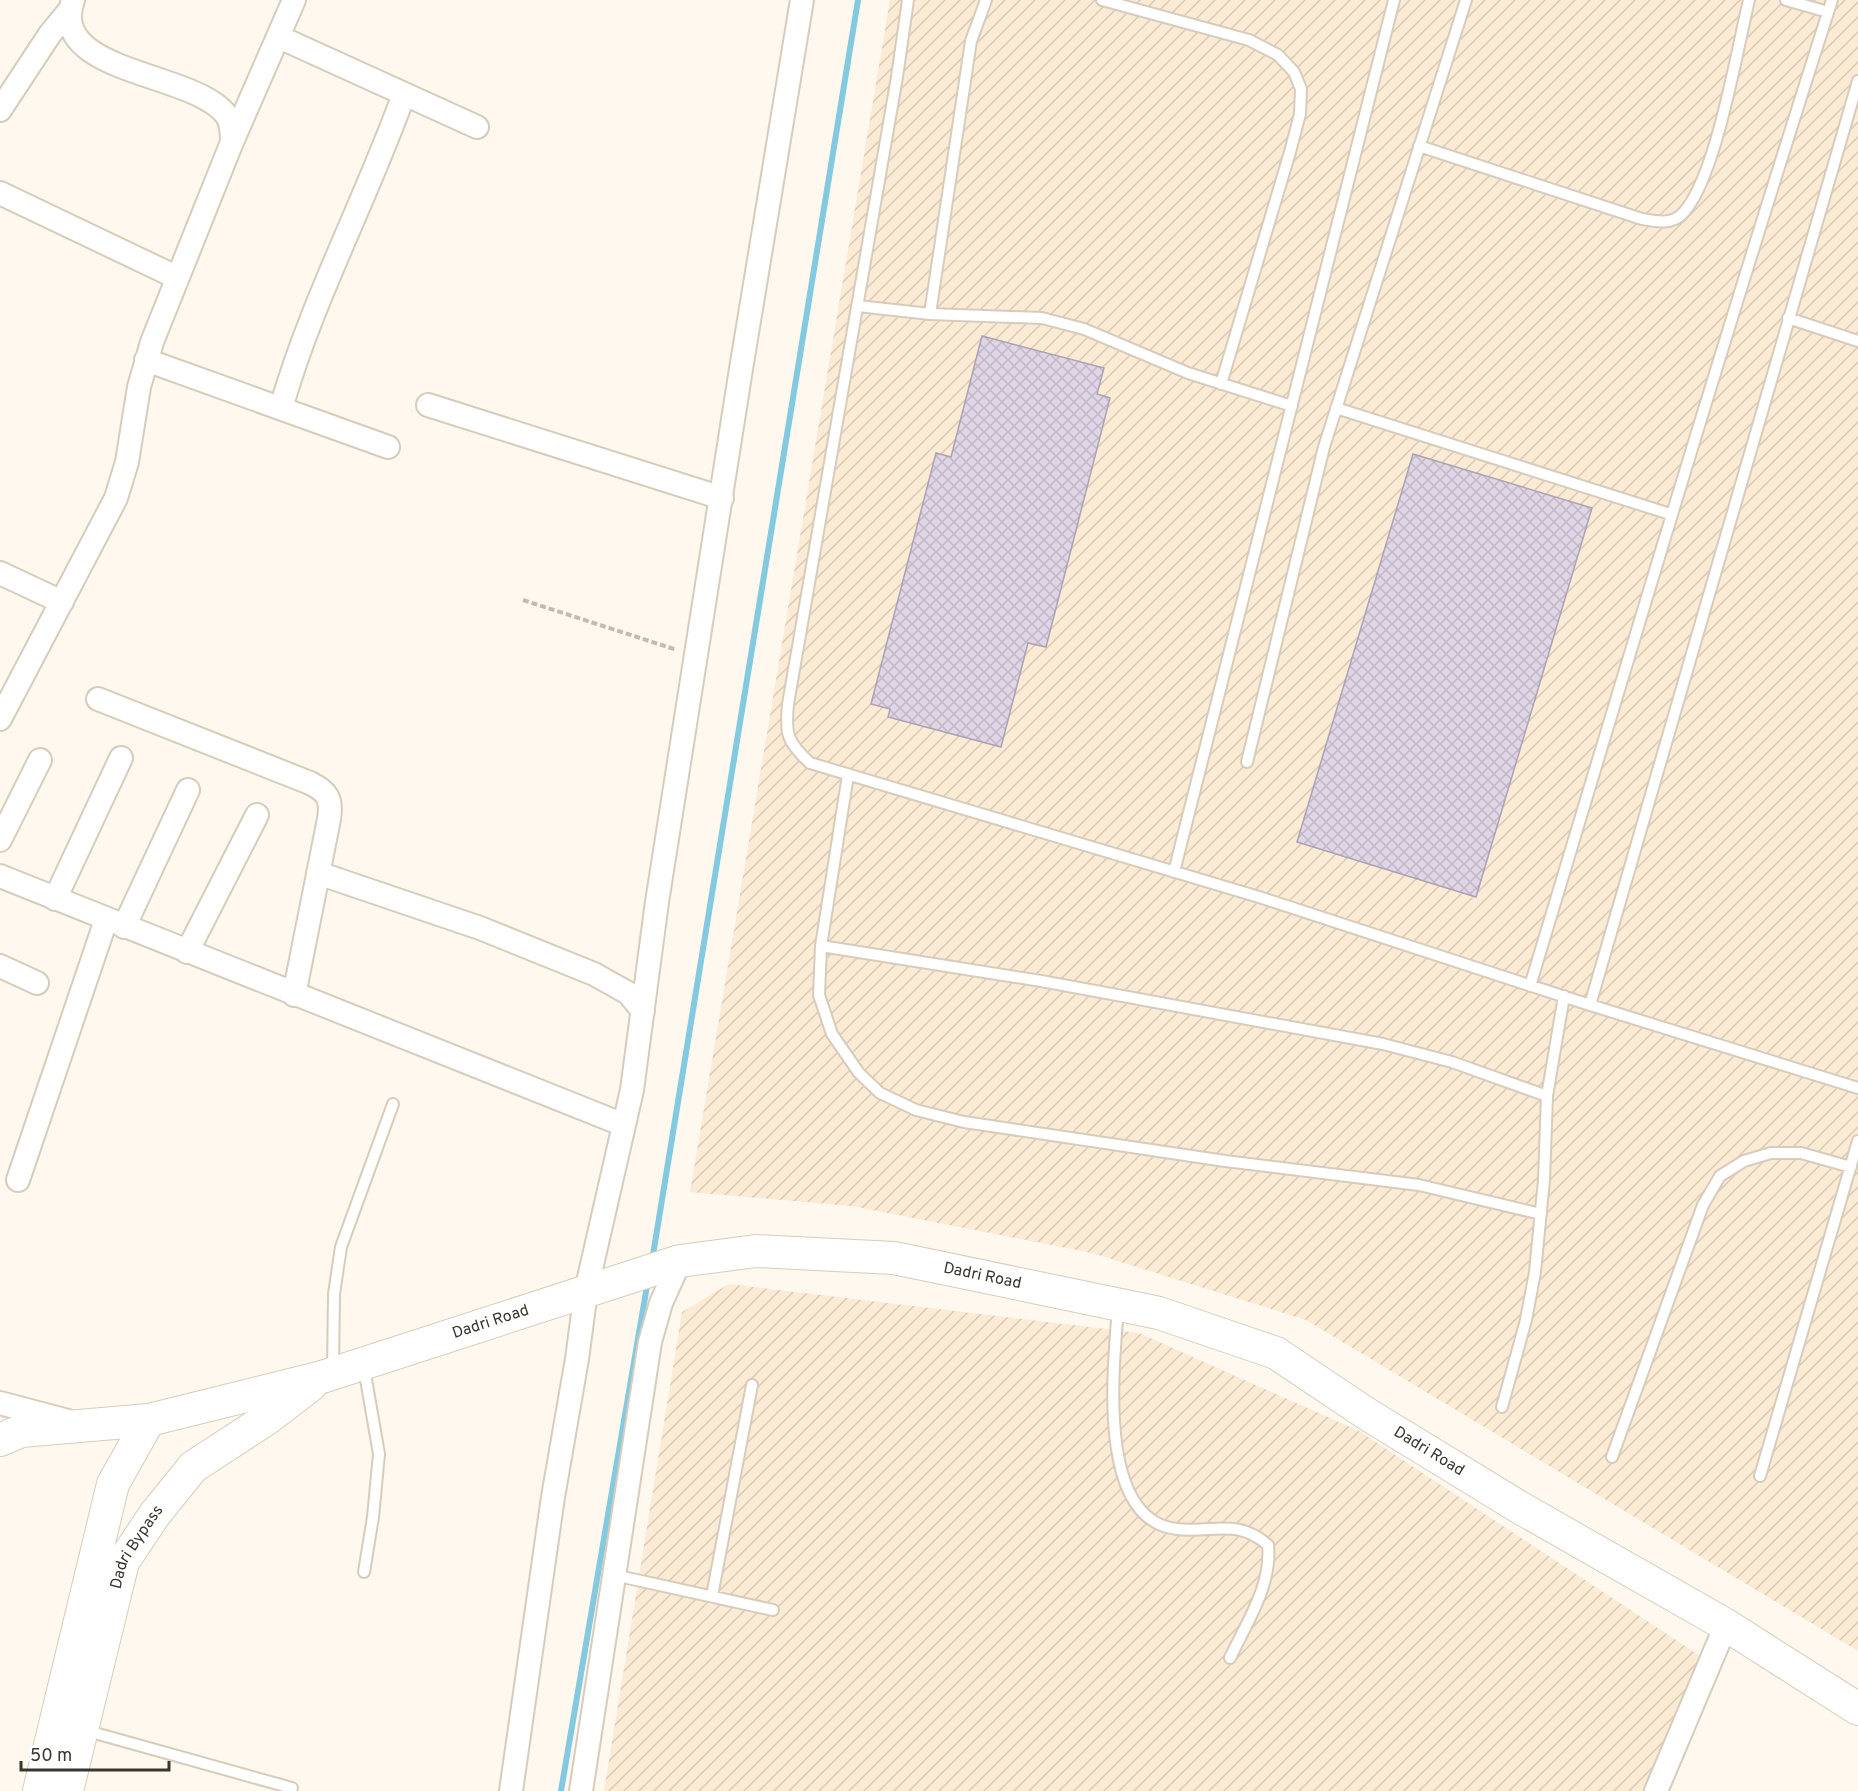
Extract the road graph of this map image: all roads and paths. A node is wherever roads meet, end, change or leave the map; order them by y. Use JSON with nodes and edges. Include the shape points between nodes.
{"nodes":[{"id":1,"x":294,"y":0,"type":"edge"},
{"id":2,"x":802,"y":0,"type":"edge"},
{"id":3,"x":908,"y":0,"type":"edge"},
{"id":4,"x":986,"y":0,"type":"edge"},
{"id":5,"x":1102,"y":0,"type":"edge"},
{"id":6,"x":1394,"y":0,"type":"edge"},
{"id":7,"x":1466,"y":0,"type":"edge"},
{"id":8,"x":1749,"y":0,"type":"edge"},
{"id":9,"x":1786,"y":0,"type":"edge"},
{"id":10,"x":1832,"y":0,"type":"edge"},
{"id":11,"x":71,"y":6,"type":"edge"},
{"id":12,"x":1828,"y":12,"type":"junction"},
{"id":13,"x":279,"y":37,"type":"junction"},
{"id":14,"x":1858,"y":81,"type":"edge"},
{"id":15,"x":404,"y":94,"type":"junction"},
{"id":16,"x":0,"y":110,"type":"edge"},
{"id":17,"x":477,"y":126,"type":"dead end"},
{"id":18,"x":232,"y":142,"type":"junction"},
{"id":19,"x":1419,"y":146,"type":"junction"},
{"id":20,"x":0,"y":193,"type":"edge"},
{"id":21,"x":176,"y":278,"type":"junction"},
{"id":22,"x":858,"y":306,"type":"junction"},
{"id":23,"x":930,"y":314,"type":"junction"},
{"id":24,"x":1788,"y":318,"type":"junction"},
{"id":25,"x":1858,"y":341,"type":"edge"},
{"id":26,"x":146,"y":360,"type":"junction"},
{"id":27,"x":1221,"y":384,"type":"junction"},
{"id":28,"x":428,"y":405,"type":"dead end"},
{"id":29,"x":1292,"y":406,"type":"junction"},
{"id":30,"x":281,"y":408,"type":"junction"},
{"id":31,"x":1336,"y":408,"type":"junction"},
{"id":32,"x":388,"y":447,"type":"dead end"},
{"id":33,"x":722,"y":498,"type":"junction"},
{"id":34,"x":1670,"y":514,"type":"junction"},
{"id":35,"x":0,"y":573,"type":"edge"},
{"id":36,"x":523,"y":600,"type":"dead end"},
{"id":37,"x":62,"y":602,"type":"junction"},
{"id":38,"x":697,"y":657,"type":"junction"},
{"id":39,"x":98,"y":699,"type":"dead end"},
{"id":40,"x":0,"y":719,"type":"edge"},
{"id":41,"x":121,"y":758,"type":"dead end"},
{"id":42,"x":40,"y":760,"type":"dead end"},
{"id":43,"x":1247,"y":762,"type":"dead end"},
{"id":44,"x":848,"y":775,"type":"junction"},
{"id":45,"x":188,"y":790,"type":"dead end"},
{"id":46,"x":257,"y":815,"type":"dead end"},
{"id":47,"x":0,"y":840,"type":"edge"},
{"id":48,"x":1174,"y":872,"type":"junction"},
{"id":49,"x":318,"y":873,"type":"junction"},
{"id":50,"x":0,"y":876,"type":"edge"},
{"id":51,"x":55,"y":899,"type":"junction"},
{"id":52,"x":115,"y":923,"type":"junction"},
{"id":53,"x":821,"y":946,"type":"junction"},
{"id":54,"x":187,"y":952,"type":"junction"},
{"id":55,"x":0,"y":966,"type":"edge"},
{"id":56,"x":37,"y":983,"type":"dead end"},
{"id":57,"x":1530,"y":986,"type":"junction"},
{"id":58,"x":294,"y":995,"type":"junction"},
{"id":59,"x":1564,"y":996,"type":"junction"},
{"id":60,"x":1590,"y":1005,"type":"junction"},
{"id":61,"x":643,"y":1011,"type":"junction"},
{"id":62,"x":1858,"y":1088,"type":"edge"},
{"id":63,"x":1548,"y":1096,"type":"junction"},
{"id":64,"x":393,"y":1104,"type":"dead end"},
{"id":65,"x":624,"y":1125,"type":"junction"},
{"id":66,"x":1858,"y":1141,"type":"edge"},
{"id":67,"x":1851,"y":1167,"type":"junction"},
{"id":68,"x":18,"y":1180,"type":"dead end"},
{"id":69,"x":1541,"y":1214,"type":"junction"},
{"id":70,"x":668,"y":1265,"type":"junction"},
{"id":71,"x":591,"y":1289,"type":"junction"},
{"id":72,"x":1118,"y":1304,"type":"junction"},
{"id":73,"x":363,"y":1364,"type":"junction"},
{"id":74,"x":327,"y":1376,"type":"junction"},
{"id":75,"x":752,"y":1385,"type":"dead end"},
{"id":76,"x":0,"y":1403,"type":"edge"},
{"id":77,"x":1502,"y":1407,"type":"dead end"},
{"id":78,"x":149,"y":1420,"type":"junction"},
{"id":79,"x":81,"y":1425,"type":"junction"},
{"id":80,"x":14,"y":1435,"type":"edge"},
{"id":81,"x":1611,"y":1457,"type":"dead end"},
{"id":82,"x":1760,"y":1476,"type":"dead end"},
{"id":83,"x":364,"y":1572,"type":"dead end"},
{"id":84,"x":614,"y":1575,"type":"junction"},
{"id":85,"x":712,"y":1596,"type":"junction"},
{"id":86,"x":773,"y":1610,"type":"dead end"},
{"id":87,"x":1726,"y":1625,"type":"junction"},
{"id":88,"x":1230,"y":1658,"type":"dead end"},
{"id":89,"x":1858,"y":1709,"type":"edge"},
{"id":90,"x":82,"y":1730,"type":"junction"},
{"id":91,"x":292,"y":1788,"type":"dead end"},
{"id":92,"x":39,"y":1791,"type":"edge"},
{"id":93,"x":67,"y":1791,"type":"edge"},
{"id":94,"x":511,"y":1791,"type":"edge"},
{"id":95,"x":581,"y":1791,"type":"edge"},
{"id":96,"x":1656,"y":1791,"type":"edge"}],
"edges":[{"from":1,"to":13,"type":"street"},
{"from":2,"to":33,"type":"street"},
{"from":3,"to":22,"type":"lane"},
{"from":4,"to":23,"type":"lane","via":[[971,41]]},
{"from":5,"to":27,"type":"lane","via":[[1249,40],[1278,55],[1294,72],[1301,89],[1290,152]]},
{"from":6,"to":29,"type":"lane"},
{"from":7,"to":19,"type":"lane"},
{"from":8,"to":19,"type":"lane","via":[[1713,152],[1695,199],[1679,217],[1662,223],[1642,219]]},
{"from":9,"to":12,"type":"lane"},
{"from":10,"to":12,"type":"lane"},
{"from":11,"to":16,"type":"street"},
{"from":11,"to":18,"type":"street","via":[[70,26],[82,47],[218,107],[232,127]]},
{"from":12,"to":34,"type":"lane"},
{"from":13,"to":15,"type":"street"},
{"from":13,"to":18,"type":"street"},
{"from":14,"to":24,"type":"lane"},
{"from":15,"to":17,"type":"street"},
{"from":15,"to":30,"type":"street","via":[[383,153],[303,339]]},
{"from":18,"to":21,"type":"street"},
{"from":19,"to":31,"type":"lane"},
{"from":20,"to":21,"type":"street"},
{"from":21,"to":26,"type":"street"},
{"from":22,"to":23,"type":"lane"},
{"from":22,"to":44,"type":"lane","via":[[785,729],[793,748],[810,763]]},
{"from":23,"to":27,"type":"lane","via":[[1042,318],[1084,329]]},
{"from":24,"to":25,"type":"lane"},
{"from":24,"to":60,"type":"lane"},
{"from":26,"to":30,"type":"street"},
{"from":26,"to":37,"type":"street","via":[[127,462],[116,498]]},
{"from":27,"to":29,"type":"lane"},
{"from":28,"to":33,"type":"street"},
{"from":29,"to":48,"type":"lane"},
{"from":30,"to":32,"type":"street"},
{"from":31,"to":34,"type":"lane"},
{"from":31,"to":43,"type":"lane"},
{"from":33,"to":38,"type":"street"},
{"from":34,"to":57,"type":"lane","via":[[1640,627]]},
{"from":35,"to":37,"type":"street"},
{"from":36,"to":38,"type":"path"},
{"from":37,"to":40,"type":"street"},
{"from":38,"to":61,"type":"street"},
{"from":39,"to":49,"type":"street","via":[[325,790],[331,806]]},
{"from":41,"to":51,"type":"street"},
{"from":42,"to":47,"type":"street"},
{"from":44,"to":48,"type":"lane"},
{"from":44,"to":53,"type":"lane"},
{"from":45,"to":52,"type":"street"},
{"from":46,"to":54,"type":"street"},
{"from":48,"to":57,"type":"lane"},
{"from":49,"to":58,"type":"street"},
{"from":49,"to":61,"type":"street","via":[[480,928],[594,974],[628,993]]},
{"from":50,"to":51,"type":"street"},
{"from":51,"to":52,"type":"street"},
{"from":52,"to":54,"type":"street"},
{"from":52,"to":68,"type":"street"},
{"from":53,"to":63,"type":"lane","via":[[1041,981],[1383,1044],[1452,1062]]},
{"from":53,"to":69,"type":"lane","via":[[819,995],[832,1034],[873,1086],[916,1110],[1076,1140],[1419,1185]]},
{"from":54,"to":58,"type":"street"},
{"from":55,"to":56,"type":"street"},
{"from":57,"to":59,"type":"lane"},
{"from":58,"to":65,"type":"street"},
{"from":59,"to":60,"type":"lane"},
{"from":59,"to":63,"type":"lane"},
{"from":60,"to":62,"type":"lane"},
{"from":61,"to":65,"type":"street"},
{"from":63,"to":69,"type":"lane"},
{"from":64,"to":74,"type":"lane","via":[[341,1247]]},
{"from":65,"to":71,"type":"street"},
{"from":66,"to":67,"type":"lane"},
{"from":67,"to":81,"type":"lane","via":[[1801,1154],[1771,1153],[1744,1161],[1720,1176],[1703,1205]]},
{"from":67,"to":82,"type":"lane"},
{"from":69,"to":77,"type":"lane","via":[[1526,1320]]},
{"from":70,"to":71,"type":"main road","name":"Dadri Road"},
{"from":70,"to":72,"type":"main road","name":"Dadri Road","via":[[756,1251],[894,1258]]},
{"from":70,"to":84,"type":"street","via":[[650,1342]]},
{"from":71,"to":73,"type":"main road","name":"Dadri Road"},
{"from":71,"to":94,"type":"street","via":[[553,1497]]},
{"from":72,"to":87,"type":"main road","name":"Dadri Road","via":[[1159,1312],[1276,1353],[1519,1507]]},
{"from":72,"to":88,"type":"lane","via":[[1112,1414],[1121,1464],[1138,1507],[1154,1524],[1176,1529],[1235,1528],[1253,1532],[1268,1545],[1265,1584]]},
{"from":73,"to":74,"type":"main road","name":"Dadri Road"},
{"from":73,"to":83,"type":"lane","via":[[379,1454]]},
{"from":74,"to":78,"type":"main road","name":"Dadri Road"},
{"from":74,"to":90,"type":"main road","name":"Dadri Bypass","via":[[193,1467],[155,1514],[123,1562]]},
{"from":75,"to":85,"type":"lane"},
{"from":76,"to":79,"type":"street"},
{"from":78,"to":79,"type":"main road","name":"Dadri Road"},
{"from":78,"to":92,"type":"main road","name":"Dadri Bypass","via":[[113,1484]]},
{"from":79,"to":80,"type":"main road","name":"Dadri Road"},
{"from":84,"to":85,"type":"lane"},
{"from":84,"to":95,"type":"street"},
{"from":85,"to":86,"type":"lane"},
{"from":87,"to":89,"type":"main road","name":"Dadri Road"},
{"from":87,"to":96,"type":"street"},
{"from":90,"to":91,"type":"lane"},
{"from":90,"to":93,"type":"main road","name":"Dadri Bypass"}]}
